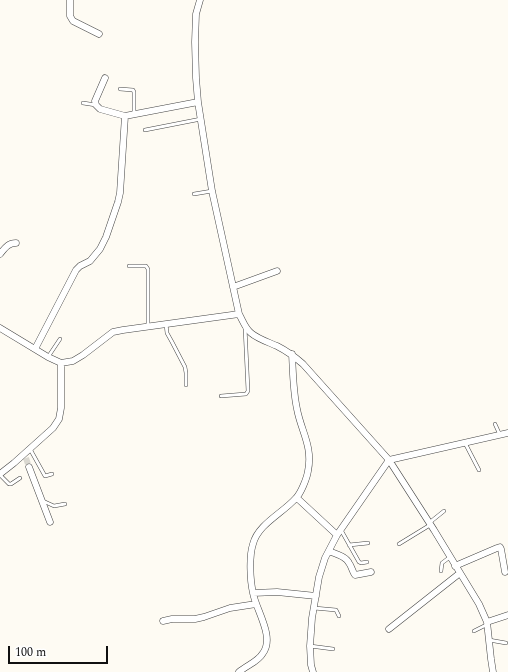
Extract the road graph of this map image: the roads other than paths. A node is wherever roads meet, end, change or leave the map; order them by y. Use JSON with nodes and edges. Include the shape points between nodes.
{"nodes":[{"id":1,"x":70,"y":0,"type":"edge"},
{"id":2,"x":200,"y":0,"type":"edge"},
{"id":3,"x":99,"y":34,"type":"dead end"},
{"id":4,"x":105,"y":78,"type":"dead end"},
{"id":5,"x":120,"y":89,"type":"dead end"},
{"id":6,"x":198,"y":102,"type":"junction"},
{"id":7,"x":83,"y":103,"type":"dead end"},
{"id":8,"x":96,"y":106,"type":"junction"},
{"id":9,"x":134,"y":114,"type":"junction"},
{"id":10,"x":125,"y":116,"type":"junction"},
{"id":11,"x":201,"y":119,"type":"junction"},
{"id":12,"x":146,"y":130,"type":"dead end"},
{"id":13,"x":212,"y":191,"type":"junction"},
{"id":14,"x":194,"y":194,"type":"dead end"},
{"id":15,"x":16,"y":243,"type":"dead end"},
{"id":16,"x":0,"y":254,"type":"edge"},
{"id":17,"x":129,"y":266,"type":"dead end"},
{"id":18,"x":277,"y":271,"type":"dead end"},
{"id":19,"x":233,"y":287,"type":"junction"},
{"id":20,"x":239,"y":314,"type":"junction"},
{"id":21,"x":166,"y":324,"type":"junction"},
{"id":22,"x":244,"y":325,"type":"junction"},
{"id":23,"x":148,"y":326,"type":"junction"},
{"id":24,"x":0,"y":328,"type":"edge"},
{"id":25,"x":60,"y":340,"type":"dead end"},
{"id":26,"x":35,"y":349,"type":"junction"},
{"id":27,"x":292,"y":354,"type":"junction"},
{"id":28,"x":48,"y":357,"type":"junction"},
{"id":29,"x":60,"y":363,"type":"junction"},
{"id":30,"x":186,"y":385,"type":"dead end"},
{"id":31,"x":221,"y":396,"type":"dead end"},
{"id":32,"x":495,"y":424,"type":"dead end"},
{"id":33,"x":508,"y":433,"type":"edge"},
{"id":34,"x":500,"y":435,"type":"junction"},
{"id":35,"x":465,"y":443,"type":"junction"},
{"id":36,"x":30,"y":449,"type":"junction"},
{"id":37,"x":389,"y":460,"type":"junction"},
{"id":38,"x":29,"y":467,"type":"tunnel mouth"},
{"id":39,"x":479,"y":470,"type":"dead end"},
{"id":40,"x":0,"y":474,"type":"edge"},
{"id":41,"x":52,"y":474,"type":"dead end"},
{"id":42,"x":20,"y":478,"type":"dead end"},
{"id":43,"x":297,"y":498,"type":"junction"},
{"id":44,"x":42,"y":501,"type":"junction"},
{"id":45,"x":65,"y":504,"type":"dead end"},
{"id":46,"x":444,"y":511,"type":"dead end"},
{"id":47,"x":50,"y":522,"type":"dead end"},
{"id":48,"x":429,"y":524,"type":"junction"},
{"id":49,"x":339,"y":532,"type":"junction"},
{"id":50,"x":368,"y":543,"type":"dead end"},
{"id":51,"x":399,"y":544,"type":"dead end"},
{"id":52,"x":349,"y":545,"type":"junction"},
{"id":53,"x":328,"y":551,"type":"junction"},
{"id":54,"x":450,"y":557,"type":"junction"},
{"id":55,"x":367,"y":562,"type":"dead end"},
{"id":56,"x":455,"y":566,"type":"junction"},
{"id":57,"x":441,"y":571,"type":"dead end"},
{"id":58,"x":371,"y":572,"type":"dead end"},
{"id":59,"x":505,"y":572,"type":"dead end"},
{"id":60,"x":460,"y":573,"type":"junction"},
{"id":61,"x":253,"y":593,"type":"junction"},
{"id":62,"x":316,"y":596,"type":"junction"},
{"id":63,"x":256,"y":604,"type":"junction"},
{"id":64,"x":314,"y":608,"type":"junction"},
{"id":65,"x":508,"y":615,"type":"edge"},
{"id":66,"x":340,"y":616,"type":"dead end"},
{"id":67,"x":163,"y":621,"type":"dead end"},
{"id":68,"x":488,"y":623,"type":"junction"},
{"id":69,"x":389,"y":629,"type":"dead end"},
{"id":70,"x":474,"y":631,"type":"dead end"},
{"id":71,"x":489,"y":640,"type":"junction"},
{"id":72,"x":506,"y":643,"type":"dead end"},
{"id":73,"x":310,"y":646,"type":"junction"},
{"id":74,"x":333,"y":650,"type":"dead end"},
{"id":75,"x":239,"y":672,"type":"edge"},
{"id":76,"x":313,"y":672,"type":"edge"},
{"id":77,"x":493,"y":672,"type":"edge"}],
"edges":[{"from":1,"to":3,"type":"street","via":[[70,16],[73,21]]},
{"from":2,"to":6,"type":"street","via":[[196,14],[195,42]]},
{"from":4,"to":8,"type":"street"},
{"from":5,"to":9,"type":"lane","via":[[134,92]]},
{"from":6,"to":9,"type":"street"},
{"from":6,"to":11,"type":"street"},
{"from":7,"to":8,"type":"lane"},
{"from":8,"to":10,"type":"street"},
{"from":9,"to":10,"type":"street"},
{"from":10,"to":26,"type":"street","via":[[120,193],[106,238],[95,256],[76,270]]},
{"from":11,"to":12,"type":"lane"},
{"from":11,"to":13,"type":"street"},
{"from":13,"to":14,"type":"lane"},
{"from":13,"to":19,"type":"street"},
{"from":15,"to":16,"type":"street","via":[[8,245]]},
{"from":17,"to":23,"type":"lane","via":[[146,266],[148,269]]},
{"from":18,"to":19,"type":"street"},
{"from":19,"to":20,"type":"street"},
{"from":20,"to":21,"type":"street"},
{"from":20,"to":22,"type":"street"},
{"from":21,"to":23,"type":"street"},
{"from":21,"to":30,"type":"lane","via":[[185,368]]},
{"from":22,"to":27,"type":"street","via":[[260,339]]},
{"from":22,"to":31,"type":"lane","via":[[248,391],[246,394]]},
{"from":23,"to":29,"type":"street","via":[[113,332],[83,355]]},
{"from":24,"to":26,"type":"street"},
{"from":25,"to":28,"type":"lane"},
{"from":26,"to":28,"type":"street"},
{"from":27,"to":37,"type":"street"},
{"from":27,"to":43,"type":"street","via":[[294,396],[308,442],[309,455],[308,471]]},
{"from":28,"to":29,"type":"street"},
{"from":29,"to":36,"type":"street","via":[[59,419]]},
{"from":32,"to":34,"type":"lane"},
{"from":33,"to":34,"type":"street"},
{"from":34,"to":35,"type":"street"},
{"from":35,"to":37,"type":"street"},
{"from":35,"to":39,"type":"lane"},
{"from":36,"to":40,"type":"street","via":[[25,456]]},
{"from":36,"to":41,"type":"lane","via":[[45,476]]},
{"from":37,"to":48,"type":"street"},
{"from":37,"to":49,"type":"street"},
{"from":38,"to":44,"type":"street"},
{"from":40,"to":42,"type":"lane","via":[[9,484]]},
{"from":43,"to":49,"type":"street"},
{"from":43,"to":61,"type":"street","via":[[268,523],[253,544],[250,579]]},
{"from":44,"to":45,"type":"lane","via":[[54,506]]},
{"from":44,"to":47,"type":"street"},
{"from":46,"to":48,"type":"lane"},
{"from":48,"to":51,"type":"lane"},
{"from":48,"to":54,"type":"street"},
{"from":49,"to":52,"type":"lane"},
{"from":49,"to":53,"type":"street"},
{"from":50,"to":52,"type":"lane"},
{"from":52,"to":55,"type":"lane","via":[[359,562]]},
{"from":53,"to":58,"type":"street","via":[[346,558],[355,575]]},
{"from":53,"to":62,"type":"street"},
{"from":54,"to":56,"type":"street"},
{"from":54,"to":57,"type":"lane","via":[[442,563]]},
{"from":56,"to":59,"type":"street","via":[[500,547]]},
{"from":56,"to":60,"type":"street"},
{"from":60,"to":68,"type":"street"},
{"from":60,"to":69,"type":"street"},
{"from":61,"to":62,"type":"street","via":[[277,592]]},
{"from":61,"to":63,"type":"street"},
{"from":62,"to":64,"type":"street"},
{"from":63,"to":67,"type":"street","via":[[230,608],[196,619]]},
{"from":63,"to":75,"type":"street","via":[[266,634],[266,646],[263,654]]},
{"from":64,"to":66,"type":"lane","via":[[336,610]]},
{"from":64,"to":73,"type":"street"},
{"from":65,"to":68,"type":"street"},
{"from":68,"to":70,"type":"lane"},
{"from":68,"to":71,"type":"street"},
{"from":71,"to":72,"type":"lane"},
{"from":71,"to":77,"type":"street"},
{"from":73,"to":74,"type":"lane"},
{"from":73,"to":76,"type":"street"}]}
